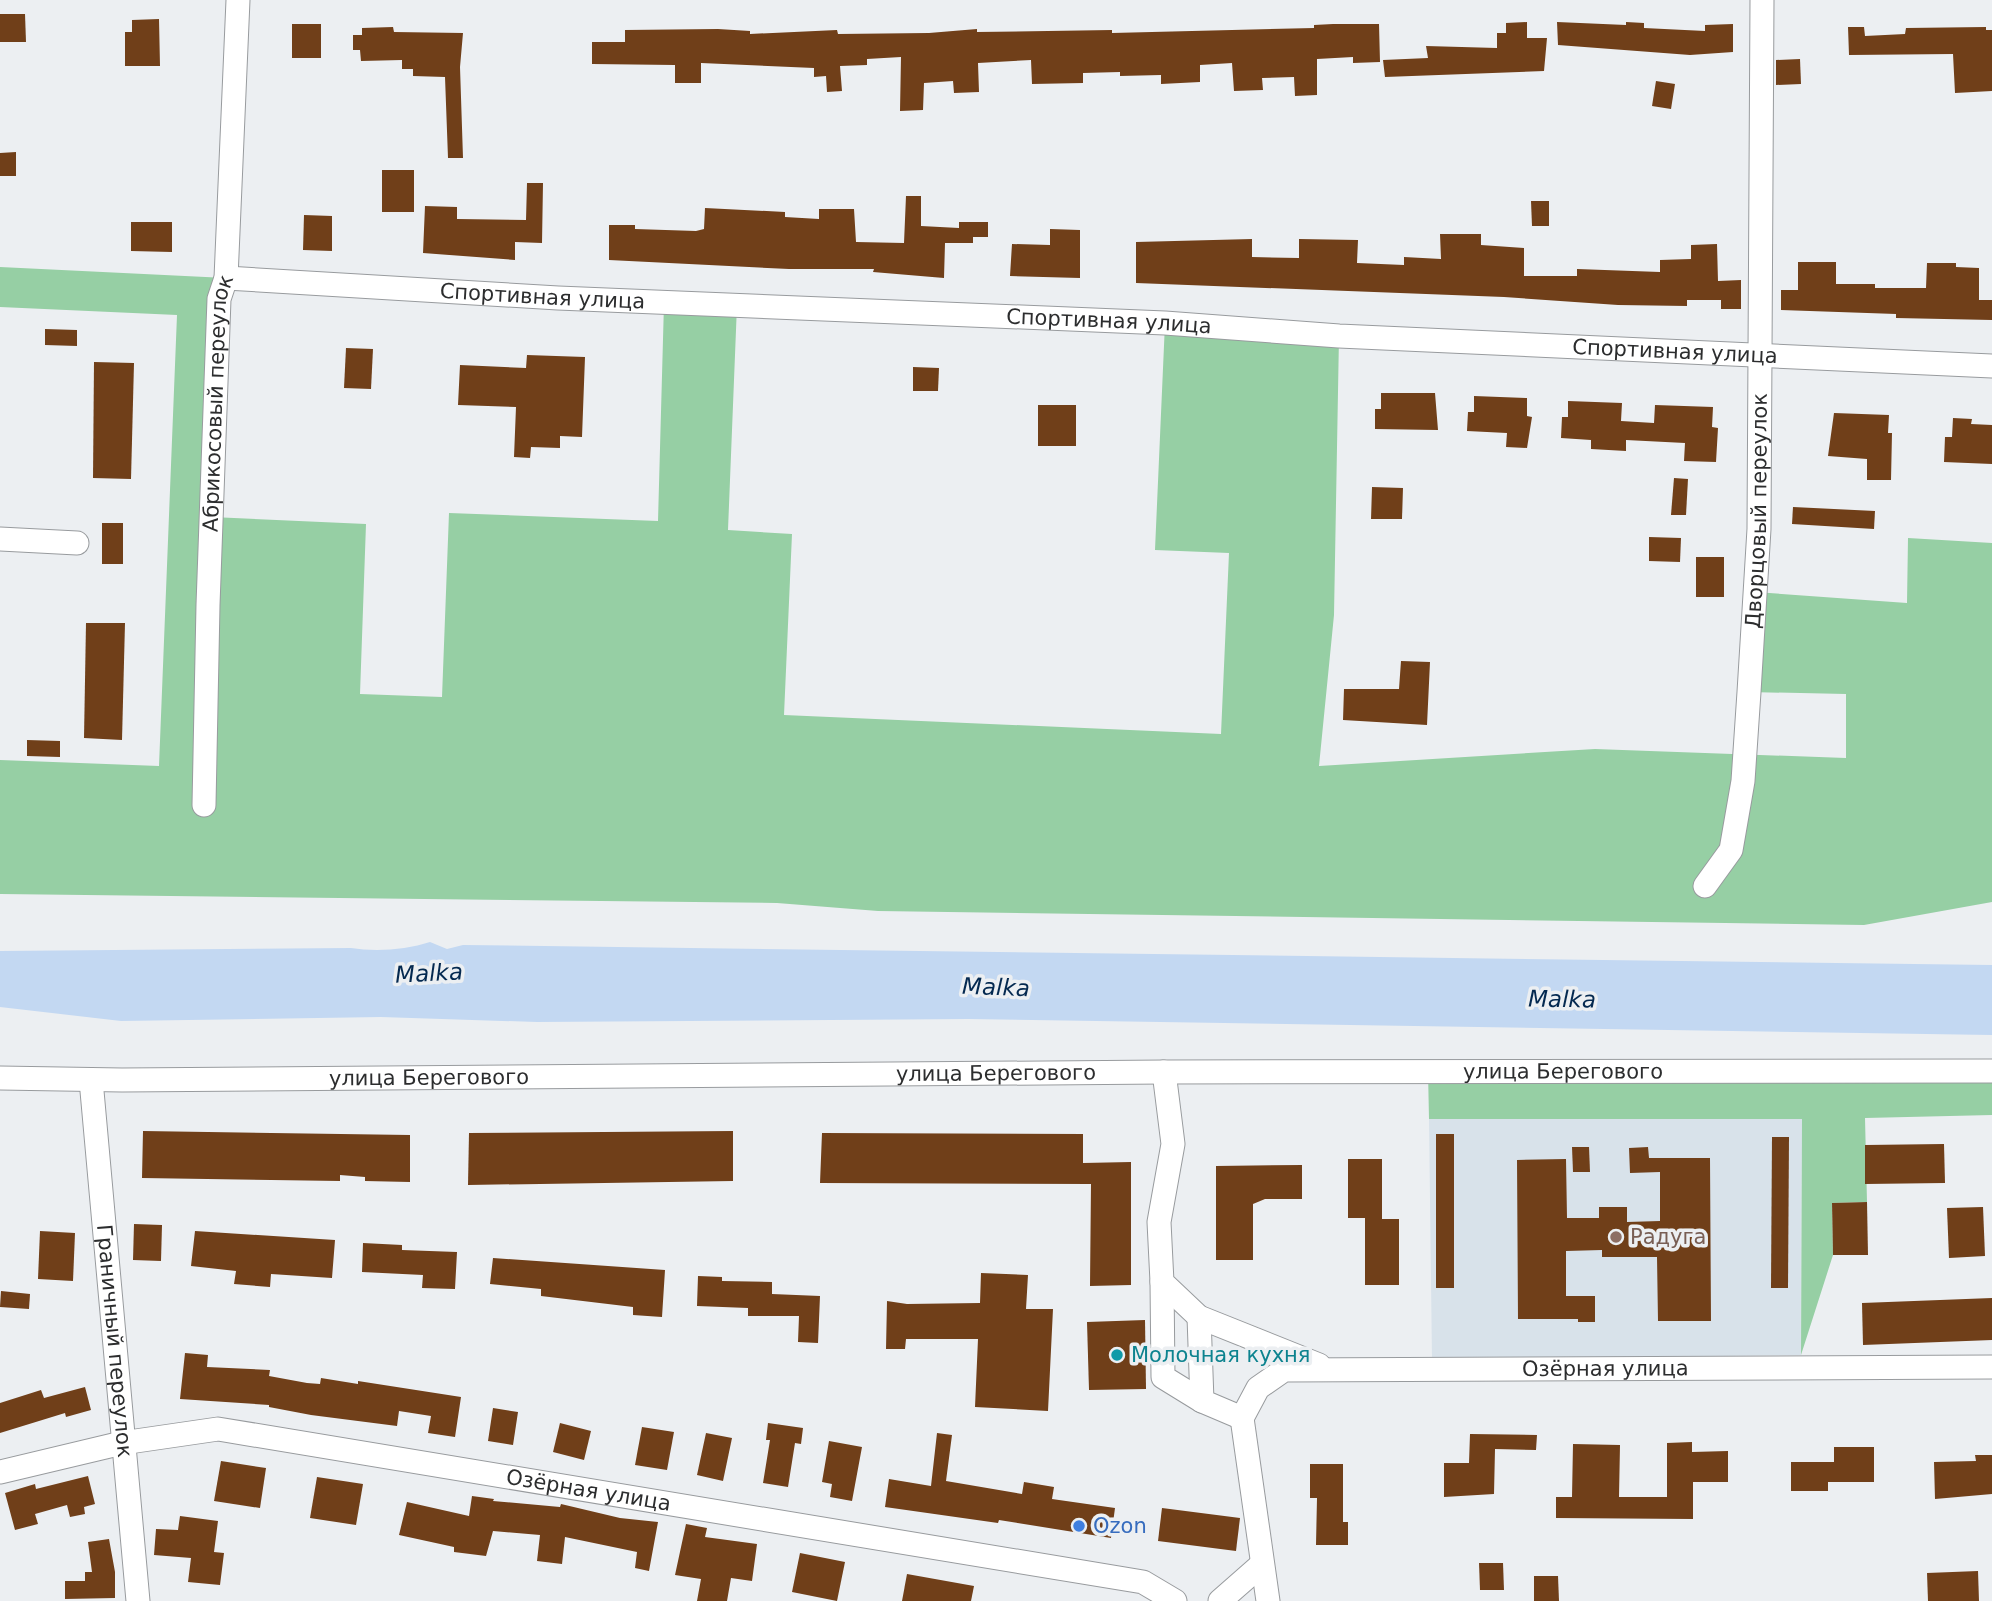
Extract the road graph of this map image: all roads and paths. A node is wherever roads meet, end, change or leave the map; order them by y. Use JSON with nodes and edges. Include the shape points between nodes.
{"nodes":[{"id":1,"x":238,"y":0,"type":"edge"},
{"id":2,"x":1762,"y":0,"type":"edge"},
{"id":3,"x":226,"y":278,"type":"junction"},
{"id":4,"x":1760,"y":355,"type":"junction"},
{"id":5,"x":1992,"y":366,"type":"edge"},
{"id":6,"x":0,"y":539,"type":"edge"},
{"id":7,"x":77,"y":543,"type":"dead end"},
{"id":8,"x":205,"y":805,"type":"dead end"},
{"id":9,"x":1705,"y":886,"type":"dead end"},
{"id":10,"x":1992,"y":1071,"type":"edge"},
{"id":11,"x":1164,"y":1072,"type":"junction"},
{"id":12,"x":0,"y":1078,"type":"edge"},
{"id":13,"x":91,"y":1080,"type":"junction"},
{"id":14,"x":1162,"y":1282,"type":"junction"},
{"id":15,"x":1199,"y":1317,"type":"junction"},
{"id":16,"x":1992,"y":1367,"type":"edge"},
{"id":17,"x":1334,"y":1371,"type":"junction"},
{"id":18,"x":1202,"y":1401,"type":"junction"},
{"id":19,"x":1242,"y":1418,"type":"junction"},
{"id":20,"x":122,"y":1443,"type":"junction"},
{"id":21,"x":0,"y":1472,"type":"edge"},
{"id":22,"x":1261,"y":1565,"type":"junction"},
{"id":23,"x":138,"y":1601,"type":"edge"},
{"id":24,"x":1175,"y":1601,"type":"edge"},
{"id":25,"x":1220,"y":1601,"type":"edge"},
{"id":26,"x":1268,"y":1601,"type":"edge"}],
"edges":[{"from":1,"to":3,"type":"street","name":"Абрикосовый переулок"},
{"from":2,"to":4,"type":"street","name":"Дворцовый переулок"},
{"from":3,"to":4,"type":"street","name":"Спортивная улица"},
{"from":3,"to":8,"type":"street","name":"Абрикосовый переулок","via":[[219,299]]},
{"from":4,"to":5,"type":"street","name":"Спортивная улица"},
{"from":4,"to":9,"type":"street","name":"Дворцовый переулок","via":[[1759,529],[1743,782],[1731,850]]},
{"from":6,"to":7,"type":"street"},
{"from":10,"to":11,"type":"street","name":"улица Берегового"},
{"from":11,"to":13,"type":"street","name":"улица Берегового"},
{"from":11,"to":14,"type":"street","via":[[1173,1144],[1159,1222]]},
{"from":12,"to":13,"type":"street","name":"улица Берегового"},
{"from":13,"to":20,"type":"street","name":"Граничный переулок"},
{"from":14,"to":15,"type":"street"},
{"from":14,"to":18,"type":"street","via":[[1163,1377]]},
{"from":15,"to":17,"type":"street"},
{"from":15,"to":18,"type":"street"},
{"from":16,"to":17,"type":"street","name":"Озёрная улица"},
{"from":17,"to":19,"type":"street","name":"Озёрная улица","via":[[1284,1370],[1258,1388]]},
{"from":18,"to":19,"type":"street"},
{"from":19,"to":22,"type":"street"},
{"from":20,"to":21,"type":"street","name":"Озёрная улица"},
{"from":20,"to":23,"type":"street","name":"Граничный переулок"},
{"from":20,"to":24,"type":"street","name":"Озёрная улица","via":[[218,1429],[1143,1582]]},
{"from":22,"to":25,"type":"street"},
{"from":22,"to":26,"type":"street"}]}
